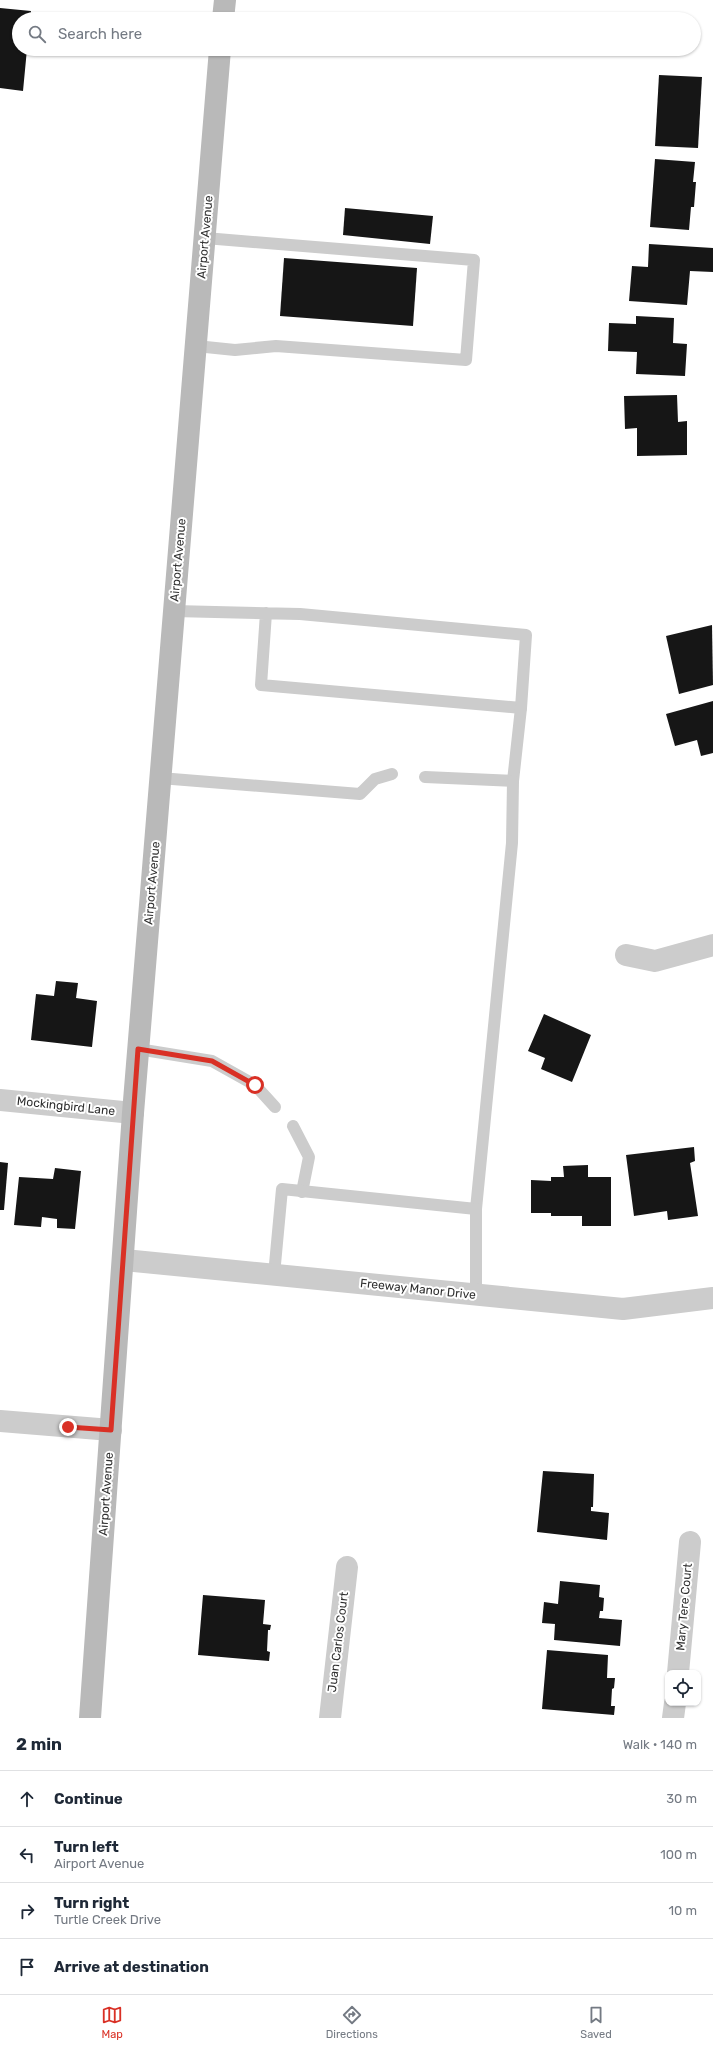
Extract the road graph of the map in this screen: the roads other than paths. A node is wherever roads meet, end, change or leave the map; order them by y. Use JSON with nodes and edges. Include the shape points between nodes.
{"nodes":[{"id":1,"x":224,"y":0,"type":"edge"},
{"id":2,"x":223,"y":12,"type":"edge"},
{"id":3,"x":219,"y":56,"type":"edge"},
{"id":4,"x":205,"y":238,"type":"junction"},
{"id":5,"x":196,"y":346,"type":"junction"},
{"id":6,"x":174,"y":611,"type":"junction"},
{"id":7,"x":266,"y":613,"type":"junction"},
{"id":8,"x":521,"y":708,"type":"junction"},
{"id":9,"x":392,"y":774,"type":"dead end"},
{"id":10,"x":425,"y":777,"type":"dead end"},
{"id":11,"x":160,"y":778,"type":"junction"},
{"id":12,"x":513,"y":781,"type":"junction"},
{"id":13,"x":713,"y":945,"type":"edge"},
{"id":14,"x":626,"y":955,"type":"dead end"},
{"id":15,"x":138,"y":1049,"type":"junction"},
{"id":16,"x":0,"y":1100,"type":"edge"},
{"id":17,"x":275,"y":1107,"type":"dead end"},
{"id":18,"x":133,"y":1113,"type":"junction"},
{"id":19,"x":293,"y":1126,"type":"dead end"},
{"id":20,"x":302,"y":1192,"type":"junction"},
{"id":21,"x":476,"y":1209,"type":"junction"},
{"id":22,"x":124,"y":1260,"type":"junction"},
{"id":23,"x":274,"y":1275,"type":"junction"},
{"id":24,"x":476,"y":1294,"type":"junction"},
{"id":25,"x":713,"y":1298,"type":"edge"},
{"id":26,"x":0,"y":1422,"type":"edge"},
{"id":27,"x":111,"y":1430,"type":"junction"},
{"id":28,"x":690,"y":1542,"type":"dead end"},
{"id":29,"x":347,"y":1567,"type":"dead end"},
{"id":30,"x":678,"y":1670,"type":"edge"},
{"id":31,"x":675,"y":1706,"type":"edge"},
{"id":32,"x":90,"y":1718,"type":"edge"},
{"id":33,"x":330,"y":1718,"type":"edge"},
{"id":34,"x":674,"y":1718,"type":"edge"}],
"edges":[{"from":1,"to":2,"type":"street"},
{"from":3,"to":4,"type":"street","name":"Airport Avenue"},
{"from":4,"to":5,"type":"street","name":"Airport Avenue"},
{"from":4,"to":5,"type":"lane","via":[[474,260],[466,360],[282,346],[234,350]]},
{"from":5,"to":6,"type":"street","name":"Airport Avenue"},
{"from":6,"to":7,"type":"lane"},
{"from":6,"to":11,"type":"street","name":"Airport Avenue"},
{"from":7,"to":8,"type":"lane","via":[[262,685]]},
{"from":7,"to":8,"type":"lane","via":[[526,635]]},
{"from":8,"to":12,"type":"lane"},
{"from":9,"to":11,"type":"lane","via":[[375,778],[360,794]]},
{"from":10,"to":12,"type":"lane"},
{"from":11,"to":15,"type":"street","name":"Airport Avenue"},
{"from":12,"to":21,"type":"lane","via":[[512,843]]},
{"from":13,"to":14,"type":"street","via":[[655,961]]},
{"from":15,"to":17,"type":"lane","via":[[212,1061],[255,1085]]},
{"from":15,"to":18,"type":"street","name":"Airport Avenue"},
{"from":16,"to":18,"type":"street","name":"Mockingbird Lane"},
{"from":18,"to":22,"type":"street","name":"Airport Avenue"},
{"from":19,"to":20,"type":"lane","via":[[309,1158]]},
{"from":20,"to":21,"type":"lane"},
{"from":20,"to":23,"type":"lane","via":[[282,1189]]},
{"from":21,"to":24,"type":"lane"},
{"from":22,"to":23,"type":"street","name":"Freeway Manor Drive"},
{"from":22,"to":27,"type":"street","name":"Airport Avenue"},
{"from":23,"to":24,"type":"street","name":"Freeway Manor Drive"},
{"from":24,"to":25,"type":"street","name":"Freeway Manor Drive","via":[[623,1309]]},
{"from":26,"to":27,"type":"street"},
{"from":27,"to":32,"type":"street","name":"Airport Avenue"},
{"from":28,"to":30,"type":"street","name":"Mary Tere Court"},
{"from":29,"to":33,"type":"street","name":"Juan Carlos Court"},
{"from":31,"to":34,"type":"street"}]}
